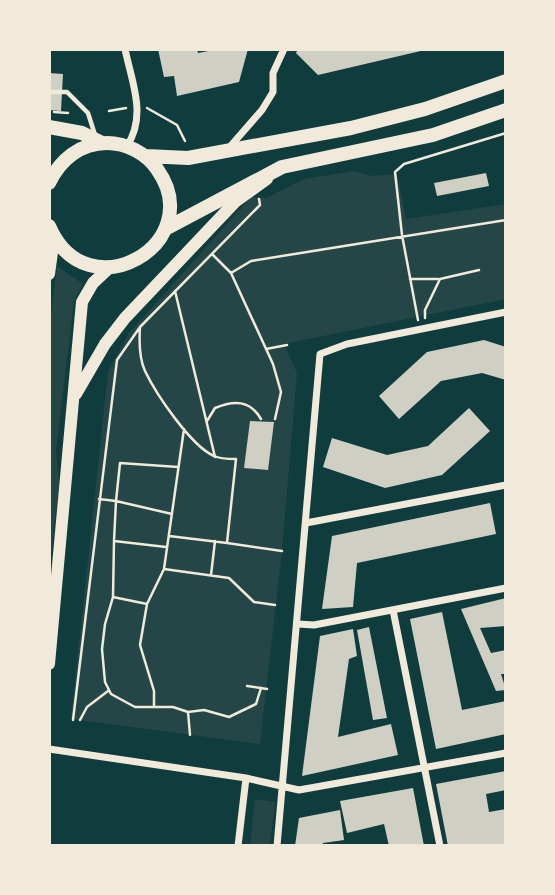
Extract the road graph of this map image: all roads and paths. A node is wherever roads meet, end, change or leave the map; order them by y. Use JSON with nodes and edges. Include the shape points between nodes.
{"nodes":[{"id":1,"x":125,"y":49,"type":"edge"},
{"id":2,"x":284,"y":49,"type":"edge"},
{"id":3,"x":506,"y":81,"type":"edge"},
{"id":4,"x":49,"y":92,"type":"edge"},
{"id":5,"x":138,"y":106,"type":"junction"},
{"id":6,"x":506,"y":110,"type":"edge"},
{"id":7,"x":109,"y":111,"type":"dead end"},
{"id":8,"x":49,"y":112,"type":"edge"},
{"id":9,"x":68,"y":113,"type":"dead end"},
{"id":10,"x":49,"y":127,"type":"edge"},
{"id":11,"x":506,"y":133,"type":"edge"},
{"id":12,"x":100,"y":141,"type":"junction"},
{"id":13,"x":185,"y":141,"type":"dead end"},
{"id":14,"x":127,"y":146,"type":"junction"},
{"id":15,"x":226,"y":151,"type":"junction"},
{"id":16,"x":146,"y":156,"type":"junction"},
{"id":17,"x":282,"y":167,"type":"junction"},
{"id":18,"x":49,"y":183,"type":"edge"},
{"id":19,"x":257,"y":196,"type":"dead end"},
{"id":20,"x":506,"y":220,"type":"edge"},
{"id":21,"x":165,"y":229,"type":"junction"},
{"id":22,"x":52,"y":232,"type":"edge"},
{"id":23,"x":402,"y":234,"type":"junction"},
{"id":24,"x":213,"y":255,"type":"junction"},
{"id":25,"x":109,"y":268,"type":"junction"},
{"id":26,"x":479,"y":270,"type":"dead end"},
{"id":27,"x":231,"y":273,"type":"junction"},
{"id":28,"x":49,"y":274,"type":"edge"},
{"id":29,"x":410,"y":279,"type":"junction"},
{"id":30,"x":440,"y":279,"type":"junction"},
{"id":31,"x":175,"y":291,"type":"junction"},
{"id":32,"x":506,"y":312,"type":"edge"},
{"id":33,"x":418,"y":320,"type":"dead end"},
{"id":34,"x":140,"y":327,"type":"junction"},
{"id":35,"x":424,"y":328,"type":"junction"},
{"id":36,"x":287,"y":345,"type":"dead end"},
{"id":37,"x":266,"y":349,"type":"junction"},
{"id":38,"x":74,"y":397,"type":"junction"},
{"id":39,"x":261,"y":419,"type":"dead end"},
{"id":40,"x":275,"y":419,"type":"dead end"},
{"id":41,"x":207,"y":423,"type":"junction"},
{"id":42,"x":184,"y":429,"type":"junction"},
{"id":43,"x":215,"y":457,"type":"junction"},
{"id":44,"x":178,"y":467,"type":"junction"},
{"id":45,"x":506,"y":485,"type":"edge"},
{"id":46,"x":99,"y":499,"type":"junction"},
{"id":47,"x":116,"y":501,"type":"junction"},
{"id":48,"x":172,"y":514,"type":"junction"},
{"id":49,"x":306,"y":523,"type":"junction"},
{"id":50,"x":169,"y":536,"type":"junction"},
{"id":51,"x":114,"y":541,"type":"junction"},
{"id":52,"x":215,"y":541,"type":"junction"},
{"id":53,"x":227,"y":543,"type":"junction"},
{"id":54,"x":166,"y":547,"type":"junction"},
{"id":55,"x":282,"y":551,"type":"dead end"},
{"id":56,"x":164,"y":569,"type":"junction"},
{"id":57,"x":211,"y":575,"type":"junction"},
{"id":58,"x":506,"y":588,"type":"edge"},
{"id":59,"x":113,"y":597,"type":"junction"},
{"id":60,"x":147,"y":604,"type":"junction"},
{"id":61,"x":275,"y":605,"type":"dead end"},
{"id":62,"x":393,"y":610,"type":"junction"},
{"id":63,"x":298,"y":624,"type":"junction"},
{"id":64,"x":49,"y":664,"type":"edge"},
{"id":65,"x":247,"y":686,"type":"dead end"},
{"id":66,"x":261,"y":688,"type":"junction"},
{"id":67,"x":267,"y":689,"type":"dead end"},
{"id":68,"x":108,"y":690,"type":"junction"},
{"id":69,"x":154,"y":707,"type":"junction"},
{"id":70,"x":188,"y":712,"type":"junction"},
{"id":71,"x":73,"y":720,"type":"dead end"},
{"id":72,"x":80,"y":720,"type":"dead end"},
{"id":73,"x":190,"y":735,"type":"dead end"},
{"id":74,"x":49,"y":749,"type":"edge"},
{"id":75,"x":506,"y":752,"type":"edge"},
{"id":76,"x":424,"y":770,"type":"junction"},
{"id":77,"x":246,"y":778,"type":"junction"},
{"id":78,"x":282,"y":785,"type":"junction"},
{"id":79,"x":238,"y":846,"type":"edge"},
{"id":80,"x":277,"y":846,"type":"edge"},
{"id":81,"x":440,"y":846,"type":"edge"}],
"edges":[{"from":1,"to":5,"type":"street"},
{"from":2,"to":15,"type":"street","via":[[273,73],[273,92]]},
{"from":3,"to":15,"type":"main road","via":[[363,125]]},
{"from":4,"to":12,"type":"lane","via":[[67,92],[88,113]]},
{"from":5,"to":7,"type":"path"},
{"from":5,"to":13,"type":"path","via":[[177,125]]},
{"from":5,"to":14,"type":"street","via":[[137,131]]},
{"from":6,"to":17,"type":"main road","via":[[433,135]]},
{"from":8,"to":9,"type":"path"},
{"from":10,"to":12,"type":"main road"},
{"from":11,"to":23,"type":"path","via":[[404,164],[395,172]]},
{"from":12,"to":14,"type":"main road"},
{"from":12,"to":18,"type":"main road","via":[[74,152]]},
{"from":14,"to":16,"type":"main road"},
{"from":15,"to":16,"type":"main road","via":[[188,158]]},
{"from":16,"to":21,"type":"main road","via":[[167,190]]},
{"from":17,"to":21,"type":"main road"},
{"from":17,"to":38,"type":"main road","via":[[235,202],[125,318]]},
{"from":19,"to":24,"type":"path","via":[[260,205]]},
{"from":20,"to":23,"type":"path"},
{"from":21,"to":25,"type":"main road","via":[[141,258]]},
{"from":22,"to":25,"type":"main road","via":[[69,255],[87,265]]},
{"from":22,"to":28,"type":"main road"},
{"from":23,"to":27,"type":"path","via":[[251,261]]},
{"from":23,"to":29,"type":"path"},
{"from":24,"to":27,"type":"path"},
{"from":24,"to":31,"type":"path"},
{"from":25,"to":38,"type":"main road","via":[[82,302]]},
{"from":26,"to":30,"type":"path"},
{"from":27,"to":37,"type":"path"},
{"from":29,"to":30,"type":"path"},
{"from":29,"to":33,"type":"path"},
{"from":30,"to":35,"type":"path","via":[[425,310]]},
{"from":31,"to":34,"type":"path"},
{"from":31,"to":41,"type":"path"},
{"from":32,"to":35,"type":"street"},
{"from":34,"to":42,"type":"path","via":[[145,371]]},
{"from":34,"to":46,"type":"path","via":[[124,346],[114,371]]},
{"from":35,"to":49,"type":"street","via":[[320,354]]},
{"from":36,"to":37,"type":"path"},
{"from":37,"to":40,"type":"path","via":[[281,392]]},
{"from":38,"to":64,"type":"main road"},
{"from":39,"to":41,"type":"path","via":[[255,409],[236,401],[215,408]]},
{"from":41,"to":43,"type":"path"},
{"from":42,"to":43,"type":"path"},
{"from":42,"to":44,"type":"path"},
{"from":43,"to":53,"type":"path","via":[[236,460]]},
{"from":44,"to":47,"type":"path","via":[[120,463]]},
{"from":44,"to":48,"type":"path"},
{"from":45,"to":49,"type":"street"},
{"from":46,"to":47,"type":"path"},
{"from":46,"to":71,"type":"path"},
{"from":47,"to":48,"type":"path"},
{"from":47,"to":51,"type":"path"},
{"from":48,"to":50,"type":"path"},
{"from":49,"to":63,"type":"street"},
{"from":50,"to":52,"type":"path"},
{"from":50,"to":54,"type":"path"},
{"from":51,"to":54,"type":"path"},
{"from":51,"to":59,"type":"path"},
{"from":52,"to":53,"type":"path"},
{"from":52,"to":57,"type":"path"},
{"from":53,"to":55,"type":"path"},
{"from":54,"to":56,"type":"path"},
{"from":56,"to":57,"type":"path"},
{"from":56,"to":60,"type":"path"},
{"from":57,"to":61,"type":"path","via":[[229,578],[254,602]]},
{"from":58,"to":62,"type":"street"},
{"from":59,"to":60,"type":"path"},
{"from":59,"to":68,"type":"path","via":[[102,649]]},
{"from":60,"to":69,"type":"path","via":[[140,645],[154,691]]},
{"from":62,"to":63,"type":"street"},
{"from":62,"to":76,"type":"street"},
{"from":63,"to":78,"type":"street"},
{"from":65,"to":66,"type":"path"},
{"from":66,"to":67,"type":"path"},
{"from":66,"to":70,"type":"path","via":[[256,704],[239,714]]},
{"from":68,"to":69,"type":"path","via":[[124,704]]},
{"from":68,"to":72,"type":"path","via":[[87,706]]},
{"from":69,"to":70,"type":"path"},
{"from":70,"to":73,"type":"path"},
{"from":74,"to":77,"type":"street"},
{"from":75,"to":76,"type":"street"},
{"from":76,"to":78,"type":"street","via":[[299,790]]},
{"from":76,"to":81,"type":"street"},
{"from":77,"to":78,"type":"street"},
{"from":77,"to":79,"type":"street"},
{"from":78,"to":80,"type":"street"}]}
